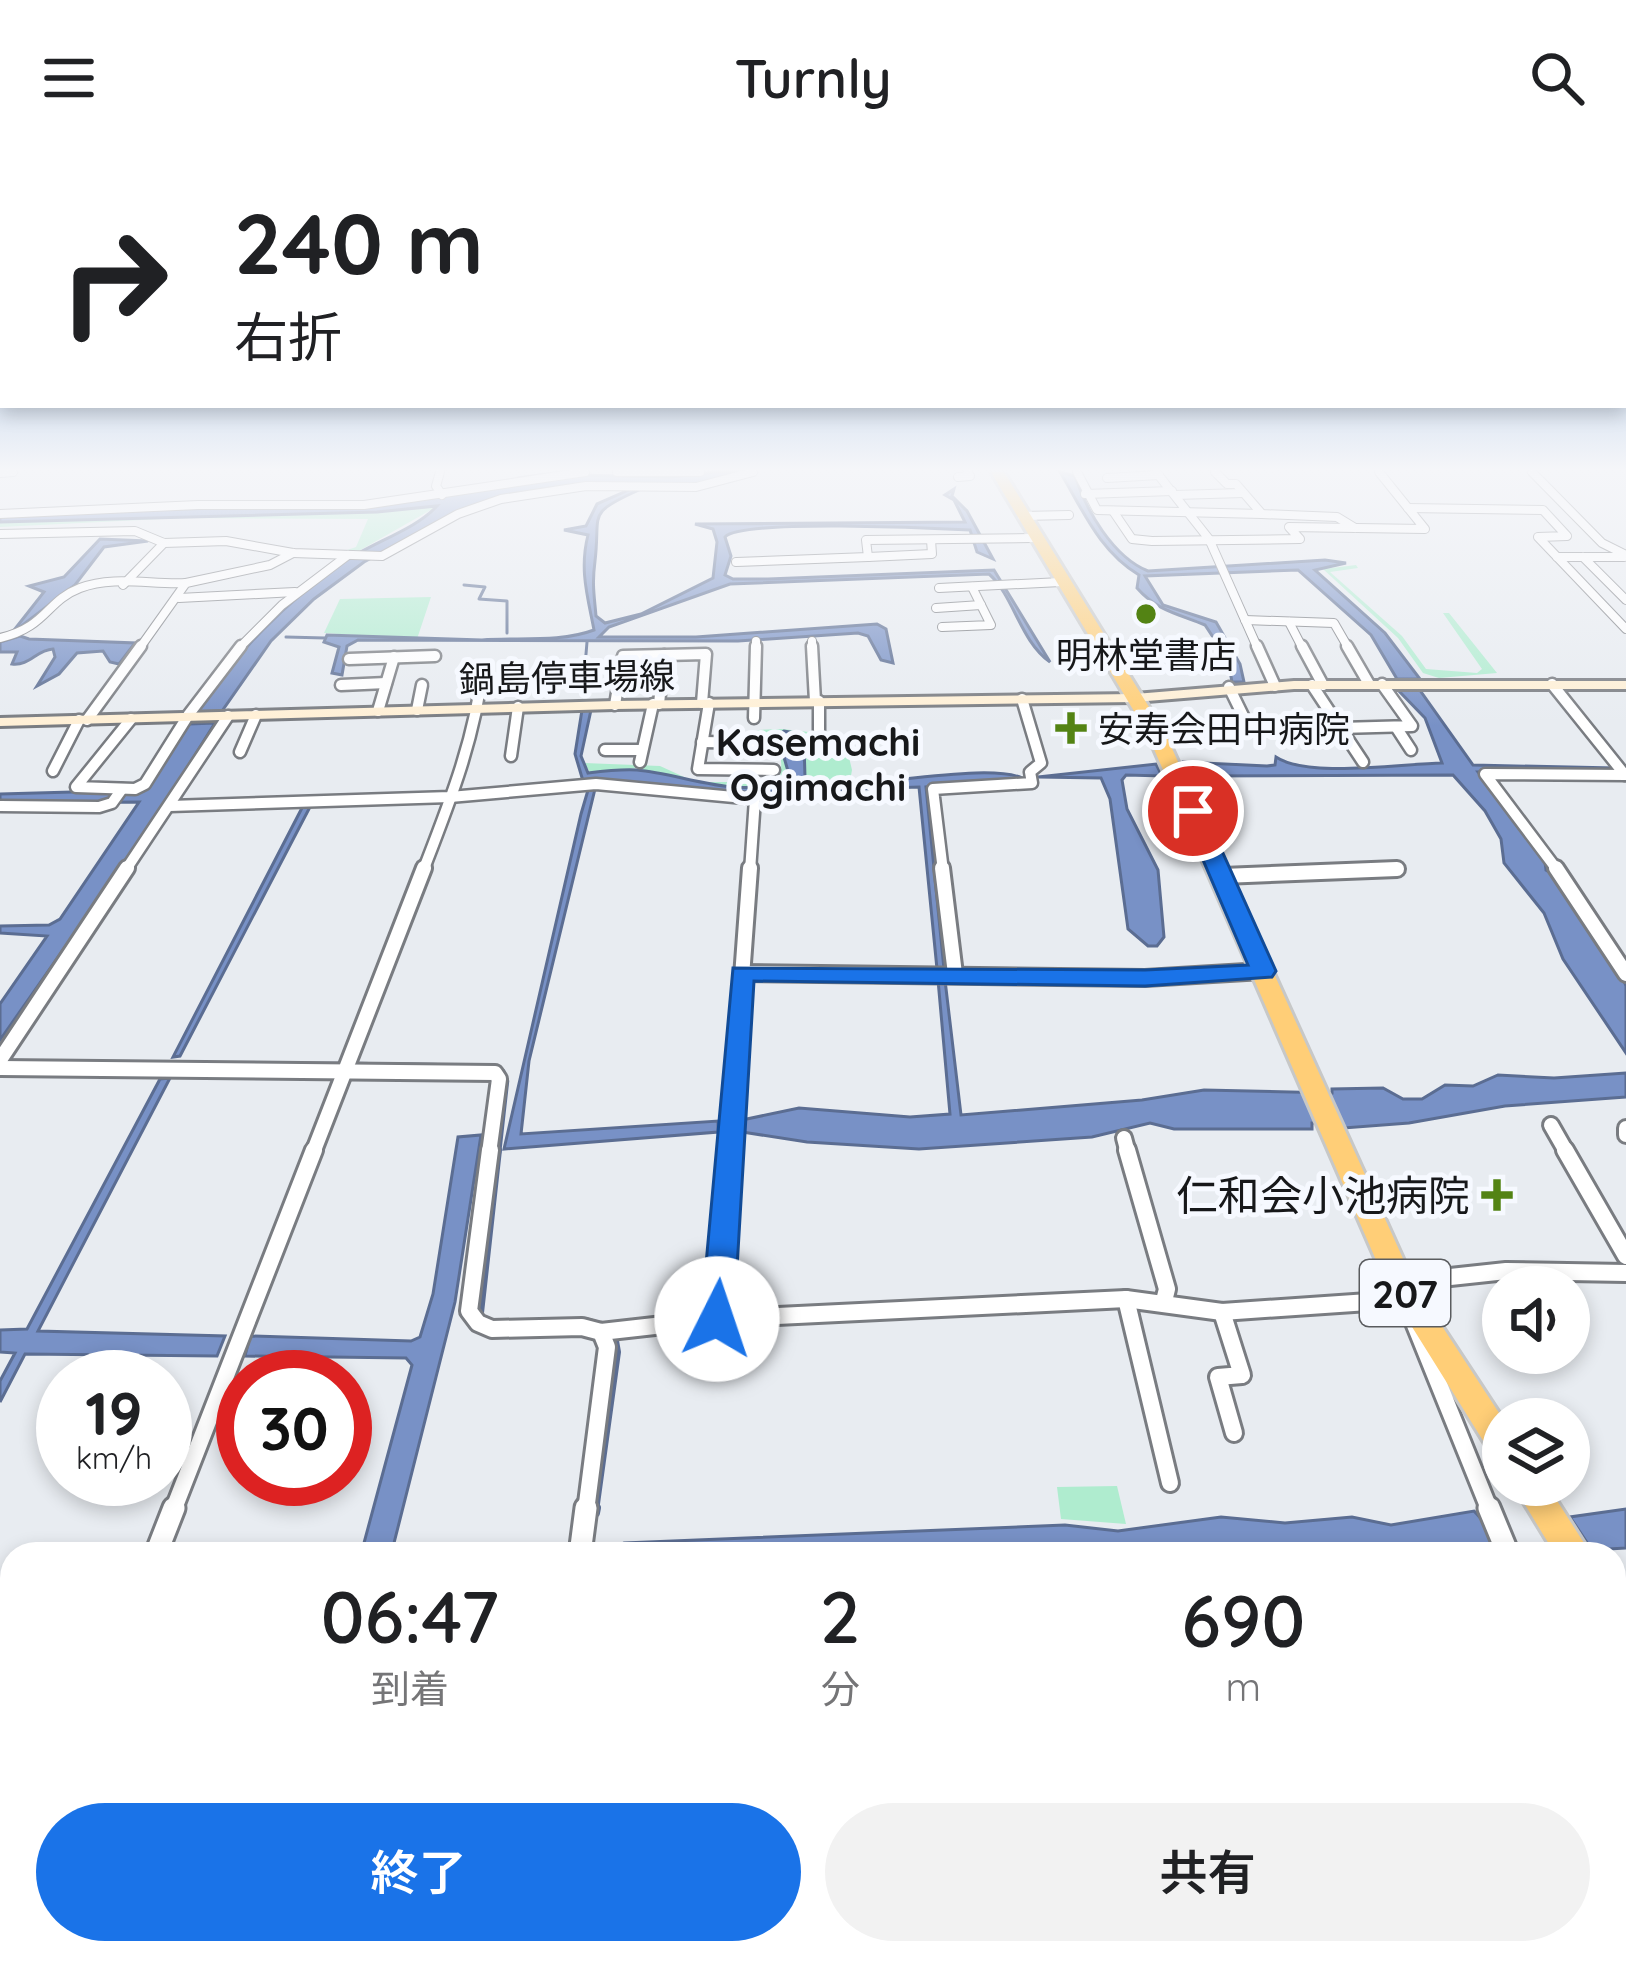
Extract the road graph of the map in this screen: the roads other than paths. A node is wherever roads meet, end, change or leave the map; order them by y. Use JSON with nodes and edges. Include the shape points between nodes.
{"nodes":[{"id":1,"x":151,"y":556,"type":"edge"},
{"id":2,"x":287,"y":556,"type":"edge"},
{"id":3,"x":346,"y":556,"type":"edge"},
{"id":4,"x":881,"y":556,"type":"edge"},
{"id":5,"x":1045,"y":556,"type":"edge"},
{"id":6,"x":1216,"y":556,"type":"edge"},
{"id":7,"x":1610,"y":556,"type":"edge"},
{"id":8,"x":868,"y":557,"type":"joint"},
{"id":9,"x":1557,"y":557,"type":"joint"},
{"id":10,"x":1583,"y":557,"type":"junction"},
{"id":11,"x":736,"y":562,"type":"dead end"},
{"id":12,"x":1060,"y":582,"type":"junction"},
{"id":13,"x":186,"y":583,"type":"junction"},
{"id":14,"x":123,"y":585,"type":"junction"},
{"id":15,"x":972,"y":586,"type":"junction"},
{"id":16,"x":939,"y":588,"type":"dead end"},
{"id":17,"x":295,"y":592,"type":"junction"},
{"id":18,"x":179,"y":598,"type":"junction"},
{"id":19,"x":1626,"y":600,"type":"edge"},
{"id":20,"x":981,"y":605,"type":"junction"},
{"id":21,"x":937,"y":608,"type":"dead end"},
{"id":22,"x":1245,"y":620,"type":"junction"},
{"id":23,"x":1289,"y":622,"type":"junction"},
{"id":24,"x":942,"y":627,"type":"dead end"},
{"id":25,"x":1626,"y":629,"type":"edge"},
{"id":26,"x":5,"y":638,"type":"edge"},
{"id":27,"x":756,"y":641,"type":"dead end"},
{"id":28,"x":812,"y":641,"type":"dead end"},
{"id":29,"x":664,"y":655,"type":"junction"},
{"id":30,"x":436,"y":656,"type":"dead end"},
{"id":31,"x":394,"y":657,"type":"junction"},
{"id":32,"x":349,"y":659,"type":"dead end"},
{"id":33,"x":483,"y":667,"type":"dead end"},
{"id":34,"x":386,"y":683,"type":"junction"},
{"id":35,"x":1383,"y":684,"type":"junction"},
{"id":36,"x":1552,"y":684,"type":"junction"},
{"id":37,"x":341,"y":685,"type":"dead end"},
{"id":38,"x":1318,"y":685,"type":"junction"},
{"id":39,"x":1626,"y":685,"type":"edge"},
{"id":40,"x":422,"y":686,"type":"dead end"},
{"id":41,"x":1275,"y":686,"type":"junction"},
{"id":42,"x":1228,"y":687,"type":"junction"},
{"id":43,"x":1135,"y":698,"type":"junction"},
{"id":44,"x":1022,"y":699,"type":"junction"},
{"id":45,"x":817,"y":701,"type":"junction"},
{"id":46,"x":656,"y":704,"type":"junction"},
{"id":47,"x":705,"y":704,"type":"junction"},
{"id":48,"x":615,"y":705,"type":"junction"},
{"id":49,"x":518,"y":707,"type":"junction"},
{"id":50,"x":476,"y":708,"type":"junction"},
{"id":51,"x":417,"y":710,"type":"junction"},
{"id":52,"x":755,"y":710,"type":"junction"},
{"id":53,"x":378,"y":712,"type":"junction"},
{"id":54,"x":227,"y":716,"type":"junction"},
{"id":55,"x":256,"y":716,"type":"junction"},
{"id":56,"x":185,"y":717,"type":"junction"},
{"id":57,"x":131,"y":719,"type":"junction"},
{"id":58,"x":83,"y":720,"type":"junction"},
{"id":59,"x":0,"y":722,"type":"edge"},
{"id":60,"x":1396,"y":727,"type":"junction"},
{"id":61,"x":1340,"y":728,"type":"junction"},
{"id":62,"x":819,"y":730,"type":"dead end"},
{"id":63,"x":1250,"y":730,"type":"dead end"},
{"id":64,"x":702,"y":742,"type":"junction"},
{"id":65,"x":769,"y":743,"type":"dead end"},
{"id":66,"x":605,"y":750,"type":"dead end"},
{"id":67,"x":1411,"y":750,"type":"dead end"},
{"id":68,"x":240,"y":752,"type":"dead end"},
{"id":69,"x":511,"y":756,"type":"dead end"},
{"id":70,"x":1363,"y":762,"type":"dead end"},
{"id":71,"x":774,"y":770,"type":"dead end"},
{"id":72,"x":52,"y":771,"type":"dead end"},
{"id":73,"x":1625,"y":775,"type":"edge"},
{"id":74,"x":122,"y":790,"type":"junction"},
{"id":75,"x":450,"y":797,"type":"junction"},
{"id":76,"x":0,"y":806,"type":"edge"},
{"id":77,"x":170,"y":806,"type":"junction"},
{"id":78,"x":1397,"y":868,"type":"dead end"},
{"id":79,"x":1223,"y":876,"type":"junction"},
{"id":80,"x":1263,"y":971,"type":"junction"},
{"id":81,"x":742,"y":973,"type":"junction"},
{"id":82,"x":955,"y":974,"type":"junction"},
{"id":83,"x":1626,"y":974,"type":"edge"},
{"id":84,"x":0,"y":1064,"type":"edge"},
{"id":85,"x":346,"y":1065,"type":"junction"},
{"id":86,"x":1551,"y":1125,"type":"dead end"},
{"id":87,"x":1124,"y":1138,"type":"dead end"},
{"id":88,"x":1626,"y":1256,"type":"edge"},
{"id":89,"x":1626,"y":1273,"type":"edge"},
{"id":90,"x":1403,"y":1290,"type":"junction"},
{"id":91,"x":1126,"y":1299,"type":"junction"},
{"id":92,"x":1164,"y":1301,"type":"junction"},
{"id":93,"x":1222,"y":1312,"type":"junction"},
{"id":94,"x":717,"y":1319,"type":"junction"},
{"id":95,"x":609,"y":1329,"type":"junction"},
{"id":96,"x":1482,"y":1412,"type":"edge"},
{"id":97,"x":1234,"y":1433,"type":"dead end"},
{"id":98,"x":1170,"y":1483,"type":"dead end"},
{"id":99,"x":1543,"y":1506,"type":"edge"},
{"id":100,"x":161,"y":1542,"type":"edge"},
{"id":101,"x":582,"y":1542,"type":"edge"},
{"id":102,"x":1503,"y":1542,"type":"edge"},
{"id":103,"x":1566,"y":1542,"type":"edge"}],
"edges":[{"from":1,"to":14,"type":"street"},
{"from":2,"to":13,"type":"street"},
{"from":3,"to":17,"type":"street"},
{"from":4,"to":8,"type":"street"},
{"from":5,"to":12,"type":"highway","number":"207"},
{"from":6,"to":22,"type":"street"},
{"from":7,"to":10,"type":"street"},
{"from":8,"to":11,"type":"street"},
{"from":9,"to":10,"type":"street"},
{"from":9,"to":25,"type":"street"},
{"from":10,"to":19,"type":"street"},
{"from":12,"to":15,"type":"street"},
{"from":12,"to":43,"type":"highway","number":"207"},
{"from":13,"to":14,"type":"street"},
{"from":13,"to":18,"type":"street"},
{"from":14,"to":26,"type":"street","via":[[72,591],[39,627]]},
{"from":15,"to":16,"type":"street"},
{"from":15,"to":20,"type":"street"},
{"from":17,"to":18,"type":"street"},
{"from":17,"to":56,"type":"street","via":[[238,644]]},
{"from":18,"to":58,"type":"street"},
{"from":20,"to":21,"type":"street"},
{"from":20,"to":24,"type":"street","via":[[991,625]]},
{"from":22,"to":23,"type":"street"},
{"from":22,"to":41,"type":"street"},
{"from":23,"to":35,"type":"street","via":[[1334,623]]},
{"from":23,"to":38,"type":"street"},
{"from":27,"to":52,"type":"street"},
{"from":28,"to":45,"type":"street"},
{"from":29,"to":46,"type":"street"},
{"from":29,"to":47,"type":"street","via":[[706,654]]},
{"from":29,"to":48,"type":"street","via":[[622,656]]},
{"from":30,"to":31,"type":"street"},
{"from":31,"to":32,"type":"street"},
{"from":31,"to":34,"type":"street"},
{"from":33,"to":50,"type":"street"},
{"from":34,"to":37,"type":"street"},
{"from":34,"to":53,"type":"street"},
{"from":35,"to":36,"type":"main road","name":"鍋島停車場線"},
{"from":35,"to":38,"type":"main road","name":"鍋島停車場線"},
{"from":35,"to":60,"type":"street","via":[[1412,726]]},
{"from":36,"to":39,"type":"main road","name":"鍋島停車場線"},
{"from":36,"to":73,"type":"street"},
{"from":38,"to":41,"type":"main road","name":"鍋島停車場線"},
{"from":38,"to":61,"type":"street"},
{"from":40,"to":51,"type":"street"},
{"from":41,"to":42,"type":"main road","name":"鍋島停車場線"},
{"from":42,"to":43,"type":"main road","name":"鍋島停車場線"},
{"from":42,"to":63,"type":"street"},
{"from":43,"to":44,"type":"main road","name":"鍋島停車場線"},
{"from":43,"to":79,"type":"highway","number":"207"},
{"from":44,"to":45,"type":"main road","name":"鍋島停車場線"},
{"from":44,"to":82,"type":"street","via":[[1041,764],[1030,772],[1032,783],[933,789]]},
{"from":45,"to":52,"type":"main road","name":"鍋島停車場線"},
{"from":45,"to":62,"type":"street"},
{"from":46,"to":47,"type":"main road","name":"鍋島停車場線"},
{"from":46,"to":48,"type":"main road","name":"鍋島停車場線"},
{"from":46,"to":66,"type":"street","via":[[641,756]]},
{"from":47,"to":52,"type":"main road","name":"鍋島停車場線"},
{"from":47,"to":64,"type":"street"},
{"from":48,"to":49,"type":"main road","name":"鍋島停車場線"},
{"from":49,"to":50,"type":"main road","name":"鍋島停車場線"},
{"from":49,"to":69,"type":"street"},
{"from":50,"to":51,"type":"main road","name":"鍋島停車場線"},
{"from":50,"to":75,"type":"street"},
{"from":51,"to":53,"type":"main road","name":"鍋島停車場線"},
{"from":53,"to":55,"type":"main road","name":"鍋島停車場線"},
{"from":54,"to":55,"type":"main road","name":"鍋島停車場線"},
{"from":54,"to":56,"type":"main road","name":"鍋島停車場線"},
{"from":54,"to":77,"type":"street"},
{"from":55,"to":68,"type":"street"},
{"from":56,"to":57,"type":"main road","name":"鍋島停車場線"},
{"from":56,"to":74,"type":"street","via":[[145,784]]},
{"from":57,"to":58,"type":"main road","name":"鍋島停車場線"},
{"from":57,"to":74,"type":"street","via":[[76,787]]},
{"from":58,"to":59,"type":"main road","name":"鍋島停車場線"},
{"from":58,"to":72,"type":"street"},
{"from":60,"to":61,"type":"street"},
{"from":60,"to":67,"type":"street"},
{"from":61,"to":70,"type":"street"},
{"from":64,"to":65,"type":"street"},
{"from":64,"to":71,"type":"street","via":[[698,769]]},
{"from":73,"to":83,"type":"street","via":[[1485,774]]},
{"from":74,"to":76,"type":"street","via":[[112,803]]},
{"from":75,"to":77,"type":"street"},
{"from":75,"to":81,"type":"street","via":[[596,784],[755,799]]},
{"from":75,"to":85,"type":"street"},
{"from":77,"to":84,"type":"street"},
{"from":78,"to":79,"type":"street"},
{"from":79,"to":80,"type":"highway","number":"207"},
{"from":80,"to":82,"type":"street"},
{"from":80,"to":90,"type":"highway","number":"207"},
{"from":81,"to":82,"type":"street"},
{"from":81,"to":94,"type":"street"},
{"from":84,"to":85,"type":"street"},
{"from":85,"to":95,"type":"street","via":[[494,1072],[469,1311],[492,1329]]},
{"from":85,"to":100,"type":"street"},
{"from":86,"to":88,"type":"street"},
{"from":87,"to":92,"type":"street"},
{"from":89,"to":90,"type":"street","via":[[1506,1271],[1413,1281]]},
{"from":90,"to":93,"type":"street","via":[[1383,1301]]},
{"from":90,"to":96,"type":"highway","number":"207"},
{"from":90,"to":102,"type":"street"},
{"from":91,"to":92,"type":"street"},
{"from":91,"to":94,"type":"street"},
{"from":91,"to":98,"type":"street"},
{"from":92,"to":93,"type":"street"},
{"from":93,"to":97,"type":"street","via":[[1242,1376],[1218,1377]]},
{"from":94,"to":95,"type":"street"},
{"from":95,"to":101,"type":"street"},
{"from":99,"to":103,"type":"highway"}]}
